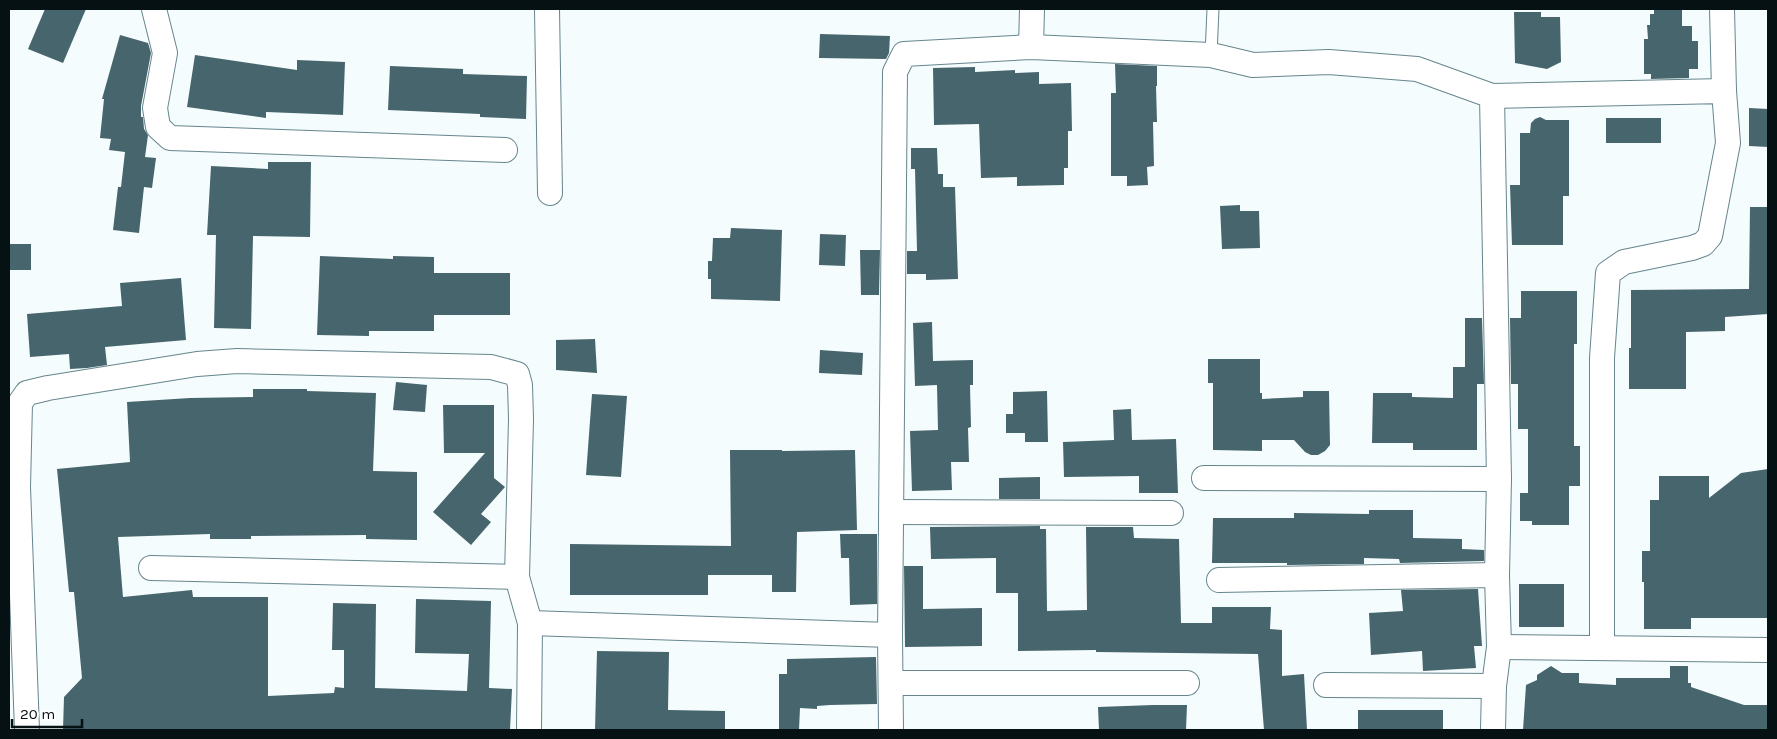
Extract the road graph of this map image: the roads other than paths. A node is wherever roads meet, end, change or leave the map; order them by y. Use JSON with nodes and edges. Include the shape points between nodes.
{"nodes":[{"id":1,"x":154,"y":9,"type":"edge"},
{"id":2,"x":547,"y":9,"type":"edge"},
{"id":3,"x":1032,"y":9,"type":"edge"},
{"id":4,"x":1213,"y":9,"type":"edge"},
{"id":5,"x":1722,"y":9,"type":"edge"},
{"id":6,"x":1031,"y":47,"type":"junction"},
{"id":7,"x":1211,"y":55,"type":"junction"},
{"id":8,"x":1724,"y":91,"type":"junction"},
{"id":9,"x":1492,"y":96,"type":"junction"},
{"id":10,"x":505,"y":150,"type":"dead end"},
{"id":11,"x":550,"y":193,"type":"dead end"},
{"id":12,"x":1204,"y":478,"type":"dead end"},
{"id":13,"x":1499,"y":479,"type":"junction"},
{"id":14,"x":13,"y":488,"type":"edge"},
{"id":15,"x":892,"y":512,"type":"junction"},
{"id":16,"x":1171,"y":513,"type":"dead end"},
{"id":17,"x":152,"y":568,"type":"dead end"},
{"id":18,"x":1497,"y":575,"type":"junction"},
{"id":19,"x":517,"y":577,"type":"junction"},
{"id":20,"x":1218,"y":580,"type":"dead end"},
{"id":21,"x":530,"y":623,"type":"junction"},
{"id":22,"x":890,"y":635,"type":"junction"},
{"id":23,"x":1499,"y":647,"type":"junction"},
{"id":24,"x":1602,"y":648,"type":"junction"},
{"id":25,"x":1768,"y":650,"type":"edge"},
{"id":26,"x":891,"y":683,"type":"junction"},
{"id":27,"x":1187,"y":683,"type":"dead end"},
{"id":28,"x":1326,"y":685,"type":"dead end"},
{"id":29,"x":1494,"y":686,"type":"junction"},
{"id":30,"x":27,"y":730,"type":"edge"},
{"id":31,"x":529,"y":730,"type":"edge"},
{"id":32,"x":891,"y":730,"type":"edge"},
{"id":33,"x":1493,"y":730,"type":"edge"}],
"edges":[{"from":1,"to":10,"type":"street","via":[[165,53],[155,108],[158,127],[170,138]]},
{"from":2,"to":11,"type":"street"},
{"from":3,"to":6,"type":"street"},
{"from":4,"to":7,"type":"lane"},
{"from":5,"to":8,"type":"street"},
{"from":6,"to":7,"type":"street"},
{"from":6,"to":15,"type":"street","via":[[904,54],[895,72]]},
{"from":7,"to":9,"type":"street","via":[[1252,65],[1329,62],[1417,69]]},
{"from":8,"to":9,"type":"street"},
{"from":8,"to":24,"type":"street","via":[[1728,142],[1710,236],[1703,244],[1692,248],[1624,262],[1608,273],[1602,358]]},
{"from":9,"to":13,"type":"street"},
{"from":12,"to":13,"type":"street"},
{"from":13,"to":18,"type":"street"},
{"from":14,"to":19,"type":"street","via":[[20,404],[27,393],[236,360],[491,368],[517,374],[520,385]]},
{"from":14,"to":30,"type":"street"},
{"from":15,"to":16,"type":"street"},
{"from":15,"to":22,"type":"street"},
{"from":17,"to":19,"type":"street"},
{"from":18,"to":20,"type":"street"},
{"from":18,"to":23,"type":"street"},
{"from":19,"to":21,"type":"street"},
{"from":21,"to":22,"type":"street"},
{"from":21,"to":31,"type":"street"},
{"from":22,"to":26,"type":"street"},
{"from":23,"to":24,"type":"street"},
{"from":23,"to":29,"type":"street"},
{"from":24,"to":25,"type":"street"},
{"from":26,"to":27,"type":"street"},
{"from":26,"to":32,"type":"street"},
{"from":28,"to":29,"type":"street"},
{"from":29,"to":33,"type":"street"}]}
